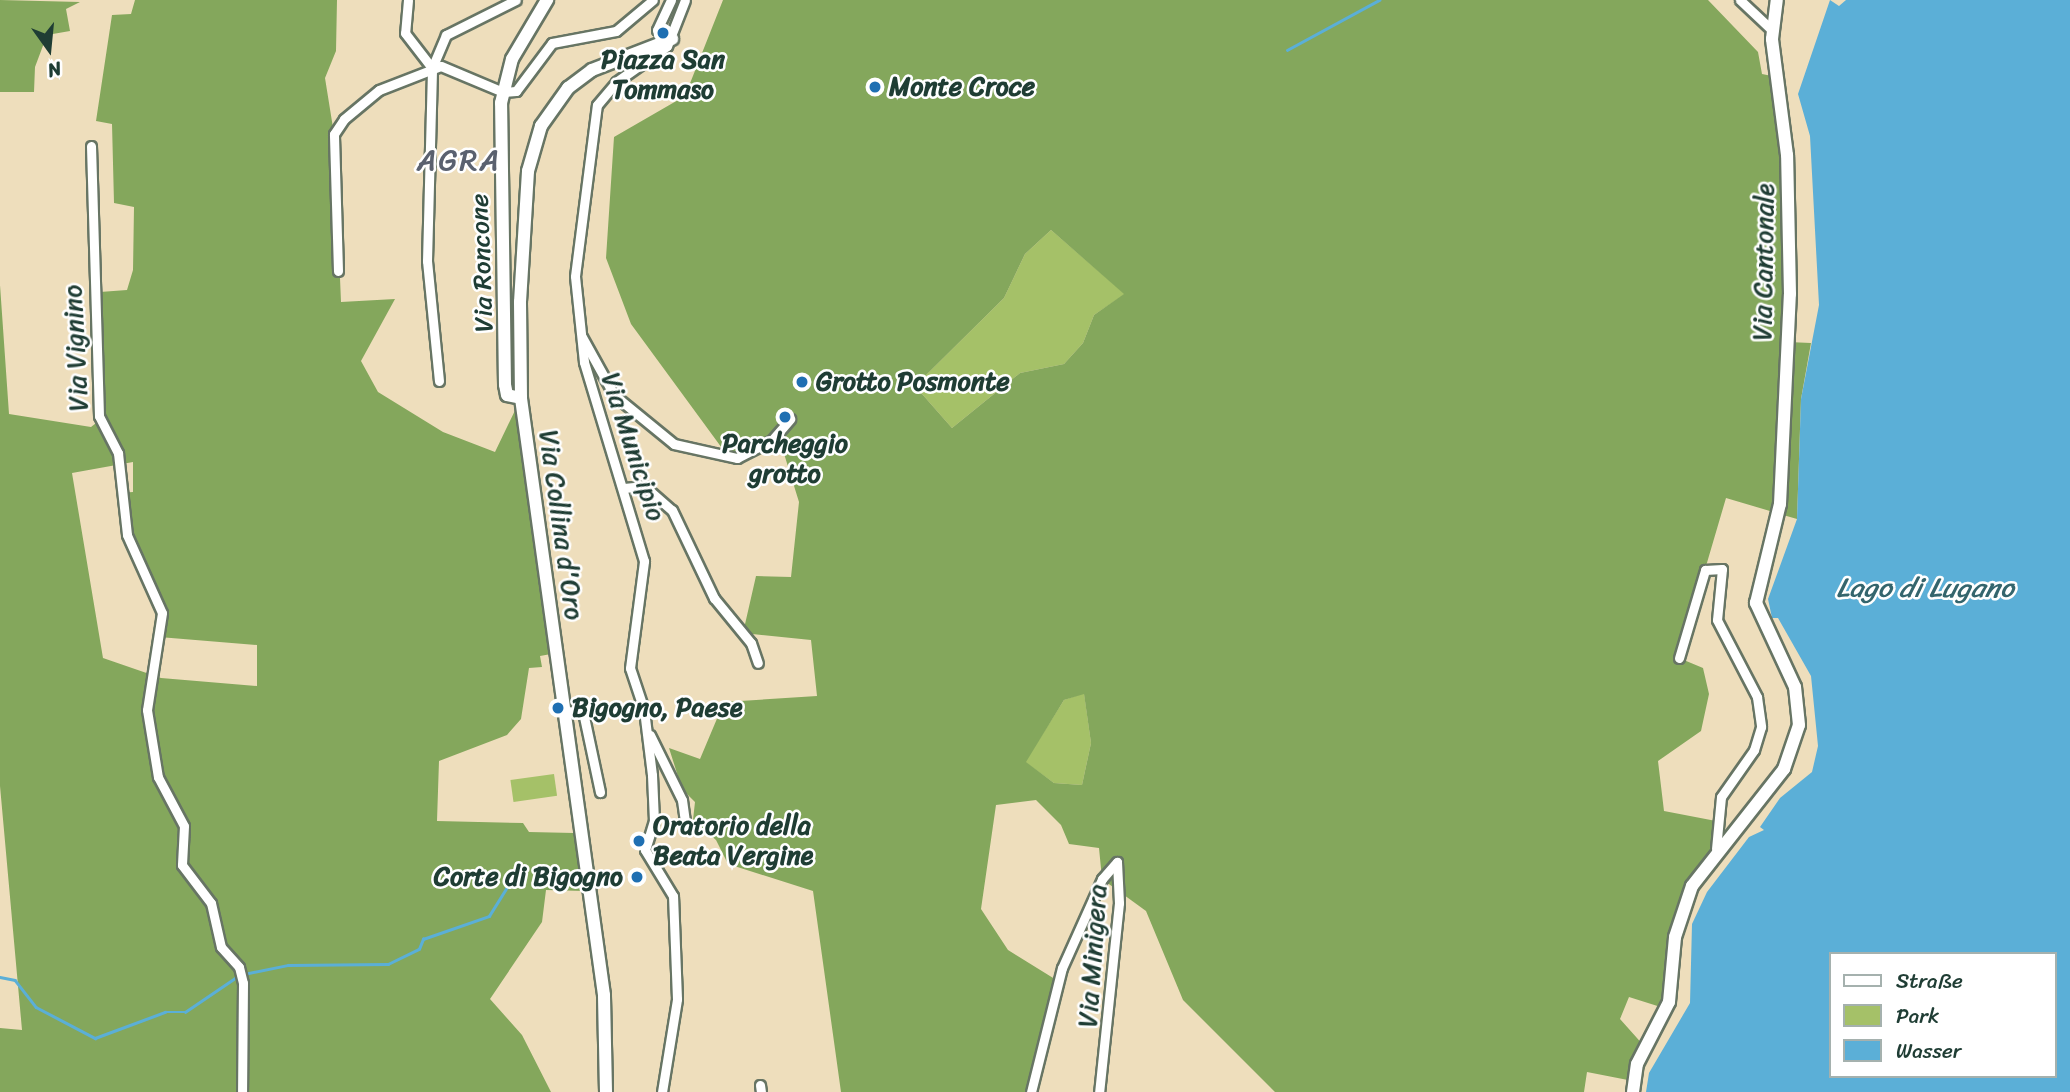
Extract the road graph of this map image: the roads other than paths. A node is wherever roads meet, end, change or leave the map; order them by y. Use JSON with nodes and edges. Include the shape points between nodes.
{"nodes":[{"id":1,"x":408,"y":0,"type":"edge"},
{"id":2,"x":516,"y":0,"type":"edge"},
{"id":3,"x":547,"y":0,"type":"edge"},
{"id":4,"x":653,"y":0,"type":"edge"},
{"id":5,"x":671,"y":0,"type":"edge"},
{"id":6,"x":685,"y":0,"type":"edge"},
{"id":7,"x":1740,"y":0,"type":"edge"},
{"id":8,"x":1777,"y":0,"type":"edge"},
{"id":9,"x":1773,"y":31,"type":"junction"},
{"id":10,"x":672,"y":39,"type":"junction"},
{"id":11,"x":432,"y":68,"type":"junction"},
{"id":12,"x":503,"y":92,"type":"junction"},
{"id":13,"x":91,"y":146,"type":"dead end"},
{"id":14,"x":338,"y":271,"type":"dead end"},
{"id":15,"x":578,"y":329,"type":"junction"},
{"id":16,"x":439,"y":381,"type":"dead end"},
{"id":17,"x":521,"y":398,"type":"junction"},
{"id":18,"x":789,"y":419,"type":"dead end"},
{"id":19,"x":624,"y":488,"type":"junction"},
{"id":20,"x":1679,"y":658,"type":"dead end"},
{"id":21,"x":758,"y":663,"type":"dead end"},
{"id":22,"x":564,"y":711,"type":"junction"},
{"id":23,"x":649,"y":734,"type":"junction"},
{"id":24,"x":600,"y":792,"type":"dead end"},
{"id":25,"x":685,"y":821,"type":"dead end"},
{"id":26,"x":1716,"y":849,"type":"junction"},
{"id":27,"x":242,"y":1092,"type":"edge"},
{"id":28,"x":606,"y":1092,"type":"edge"},
{"id":29,"x":662,"y":1092,"type":"edge"},
{"id":30,"x":1031,"y":1092,"type":"edge"},
{"id":31,"x":1099,"y":1092,"type":"edge"},
{"id":32,"x":1633,"y":1092,"type":"edge"}],
"edges":[{"from":1,"to":11,"type":"street","via":[[405,33]]},
{"from":2,"to":11,"type":"street","via":[[446,35]]},
{"from":3,"to":12,"type":"street","name":"Via Roncone","via":[[512,59]]},
{"from":4,"to":12,"type":"street","via":[[616,31],[552,43],[522,87]]},
{"from":5,"to":10,"type":"street","via":[[657,30]]},
{"from":6,"to":10,"type":"street"},
{"from":7,"to":9,"type":"street"},
{"from":8,"to":9,"type":"street","name":"Via Cantonale"},
{"from":9,"to":26,"type":"street","name":"Via Cantonale","via":[[1789,184],[1790,294],[1776,526],[1756,603],[1795,687],[1797,734],[1778,777]]},
{"from":10,"to":15,"type":"street","name":"Via Municipio","via":[[597,105],[575,276]]},
{"from":10,"to":17,"type":"street","name":"Via Collina d'Oro","via":[[592,70],[568,88],[541,126],[528,171]]},
{"from":11,"to":12,"type":"street","via":[[452,67]]},
{"from":11,"to":14,"type":"street","via":[[379,90],[334,134]]},
{"from":11,"to":16,"type":"street","via":[[426,261]]},
{"from":12,"to":17,"type":"street","name":"Via Roncone","via":[[505,385],[507,395]]},
{"from":13,"to":27,"type":"street","name":"Via Vignino","via":[[95,390],[104,431],[118,453],[127,535],[162,613],[147,710],[158,777],[184,826],[186,873],[211,903],[221,947],[240,971],[243,984]]},
{"from":15,"to":18,"type":"street","via":[[614,395],[674,444],[737,458],[772,440]]},
{"from":15,"to":19,"type":"street","name":"Via Municipio"},
{"from":17,"to":22,"type":"street","name":"Via Collina d'Oro"},
{"from":19,"to":21,"type":"street","via":[[644,486],[672,510],[714,598],[751,643]]},
{"from":19,"to":23,"type":"street","name":"Via Municipio","via":[[644,561],[630,668]]},
{"from":20,"to":26,"type":"street","via":[[1705,570],[1722,569],[1717,620],[1757,697],[1761,727],[1754,750],[1721,797]]},
{"from":22,"to":24,"type":"street","via":[[583,712]]},
{"from":22,"to":28,"type":"street","name":"Via Collina d'Oro","via":[[605,1003]]},
{"from":23,"to":25,"type":"street","via":[[682,800]]},
{"from":23,"to":29,"type":"street","name":"Via Municipio","via":[[654,815],[645,850],[672,891],[677,999]]},
{"from":26,"to":32,"type":"street","name":"Via Cantonale","via":[[1688,895],[1675,937],[1670,1002],[1640,1057]]},
{"from":30,"to":31,"type":"street","name":"Via Minigera","via":[[1062,968],[1102,879],[1117,862],[1119,903]]}]}
